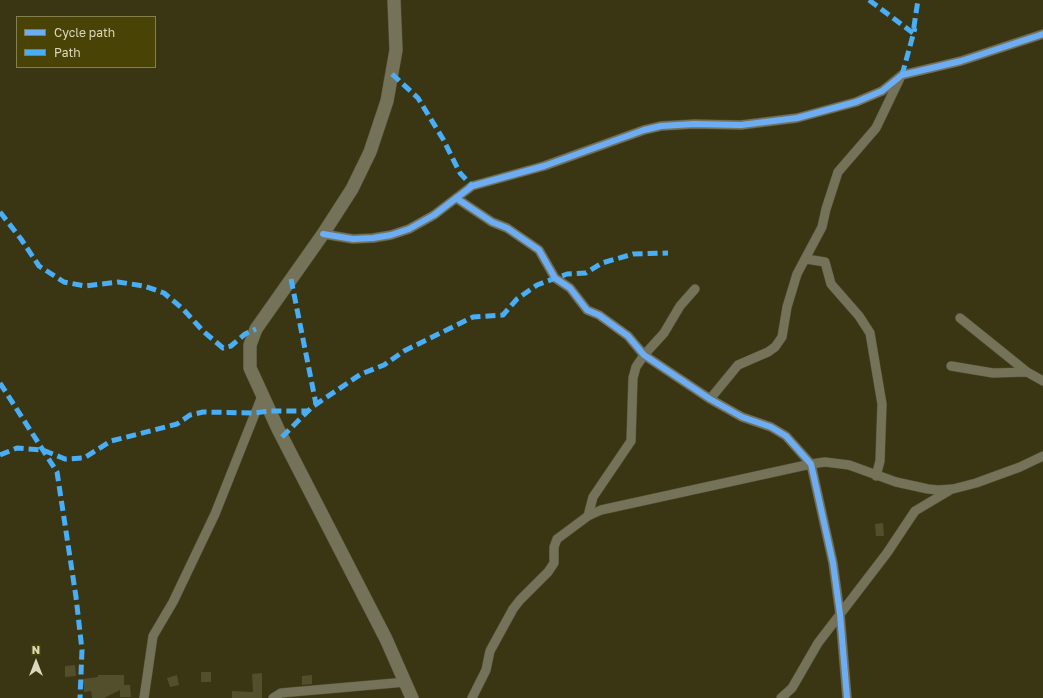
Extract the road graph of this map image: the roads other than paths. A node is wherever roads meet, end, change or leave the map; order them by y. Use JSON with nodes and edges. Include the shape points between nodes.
{"nodes":[{"id":1,"x":394,"y":0,"type":"edge"},
{"id":2,"x":1043,"y":34,"type":"edge"},
{"id":3,"x":902,"y":75,"type":"junction"},
{"id":4,"x":456,"y":198,"type":"junction"},
{"id":5,"x":323,"y":234,"type":"junction"},
{"id":6,"x":806,"y":259,"type":"junction"},
{"id":7,"x":695,"y":289,"type":"dead end"},
{"id":8,"x":960,"y":318,"type":"dead end"},
{"id":9,"x":644,"y":355,"type":"junction"},
{"id":10,"x":951,"y":366,"type":"dead end"},
{"id":11,"x":1027,"y":372,"type":"junction"},
{"id":12,"x":1043,"y":381,"type":"edge"},
{"id":13,"x":262,"y":396,"type":"junction"},
{"id":14,"x":710,"y":399,"type":"junction"},
{"id":15,"x":1043,"y":456,"type":"edge"},
{"id":16,"x":811,"y":464,"type":"junction"},
{"id":17,"x":876,"y":476,"type":"junction"},
{"id":18,"x":953,"y":488,"type":"junction"},
{"id":19,"x":588,"y":516,"type":"junction"},
{"id":20,"x":840,"y":614,"type":"junction"},
{"id":21,"x":406,"y":682,"type":"junction"},
{"id":22,"x":144,"y":698,"type":"edge"},
{"id":23,"x":273,"y":698,"type":"edge"},
{"id":24,"x":412,"y":698,"type":"edge"},
{"id":25,"x":472,"y":698,"type":"edge"},
{"id":26,"x":781,"y":698,"type":"edge"},
{"id":27,"x":847,"y":698,"type":"edge"}],
"edges":[{"from":1,"to":5,"type":"main road","via":[[396,50],[387,101],[370,152],[352,189]]},
{"from":2,"to":3,"type":"street","via":[[961,61]]},
{"from":3,"to":4,"type":"street","via":[[882,91],[856,102],[797,118],[741,125],[661,126],[644,130],[551,164],[472,186]]},
{"from":3,"to":6,"type":"street","via":[[876,128],[838,172],[822,227]]},
{"from":4,"to":5,"type":"street","via":[[434,215],[391,235],[354,239]]},
{"from":4,"to":9,"type":"street","via":[[539,250],[555,278],[570,288],[587,310],[600,315],[628,336]]},
{"from":5,"to":13,"type":"main road","via":[[256,329],[250,345],[250,368]]},
{"from":6,"to":14,"type":"street","via":[[797,274],[782,336],[775,347],[738,365]]},
{"from":6,"to":17,"type":"street","via":[[825,262],[831,284],[870,333],[882,404],[880,461]]},
{"from":7,"to":9,"type":"street","via":[[680,306],[664,333]]},
{"from":8,"to":11,"type":"street"},
{"from":9,"to":14,"type":"street"},
{"from":9,"to":19,"type":"street","via":[[633,378],[631,441],[593,497]]},
{"from":10,"to":11,"type":"street","via":[[993,373]]},
{"from":11,"to":12,"type":"street"},
{"from":13,"to":21,"type":"main road"},
{"from":13,"to":22,"type":"street","via":[[215,514],[173,602],[153,636]]},
{"from":14,"to":16,"type":"street","via":[[742,417],[771,427],[786,436]]},
{"from":15,"to":18,"type":"street","via":[[976,483]]},
{"from":16,"to":17,"type":"street","via":[[824,462],[849,465]]},
{"from":16,"to":19,"type":"street","via":[[612,508]]},
{"from":16,"to":20,"type":"street","via":[[830,548]]},
{"from":17,"to":18,"type":"street","via":[[928,489]]},
{"from":18,"to":20,"type":"street","via":[[915,511],[888,553]]},
{"from":19,"to":25,"type":"street","via":[[557,539],[554,563],[512,609],[490,651],[486,670]]},
{"from":20,"to":26,"type":"street","via":[[818,643],[792,688]]},
{"from":20,"to":27,"type":"street"},
{"from":21,"to":23,"type":"street","via":[[281,693]]},
{"from":21,"to":24,"type":"main road"}]}
